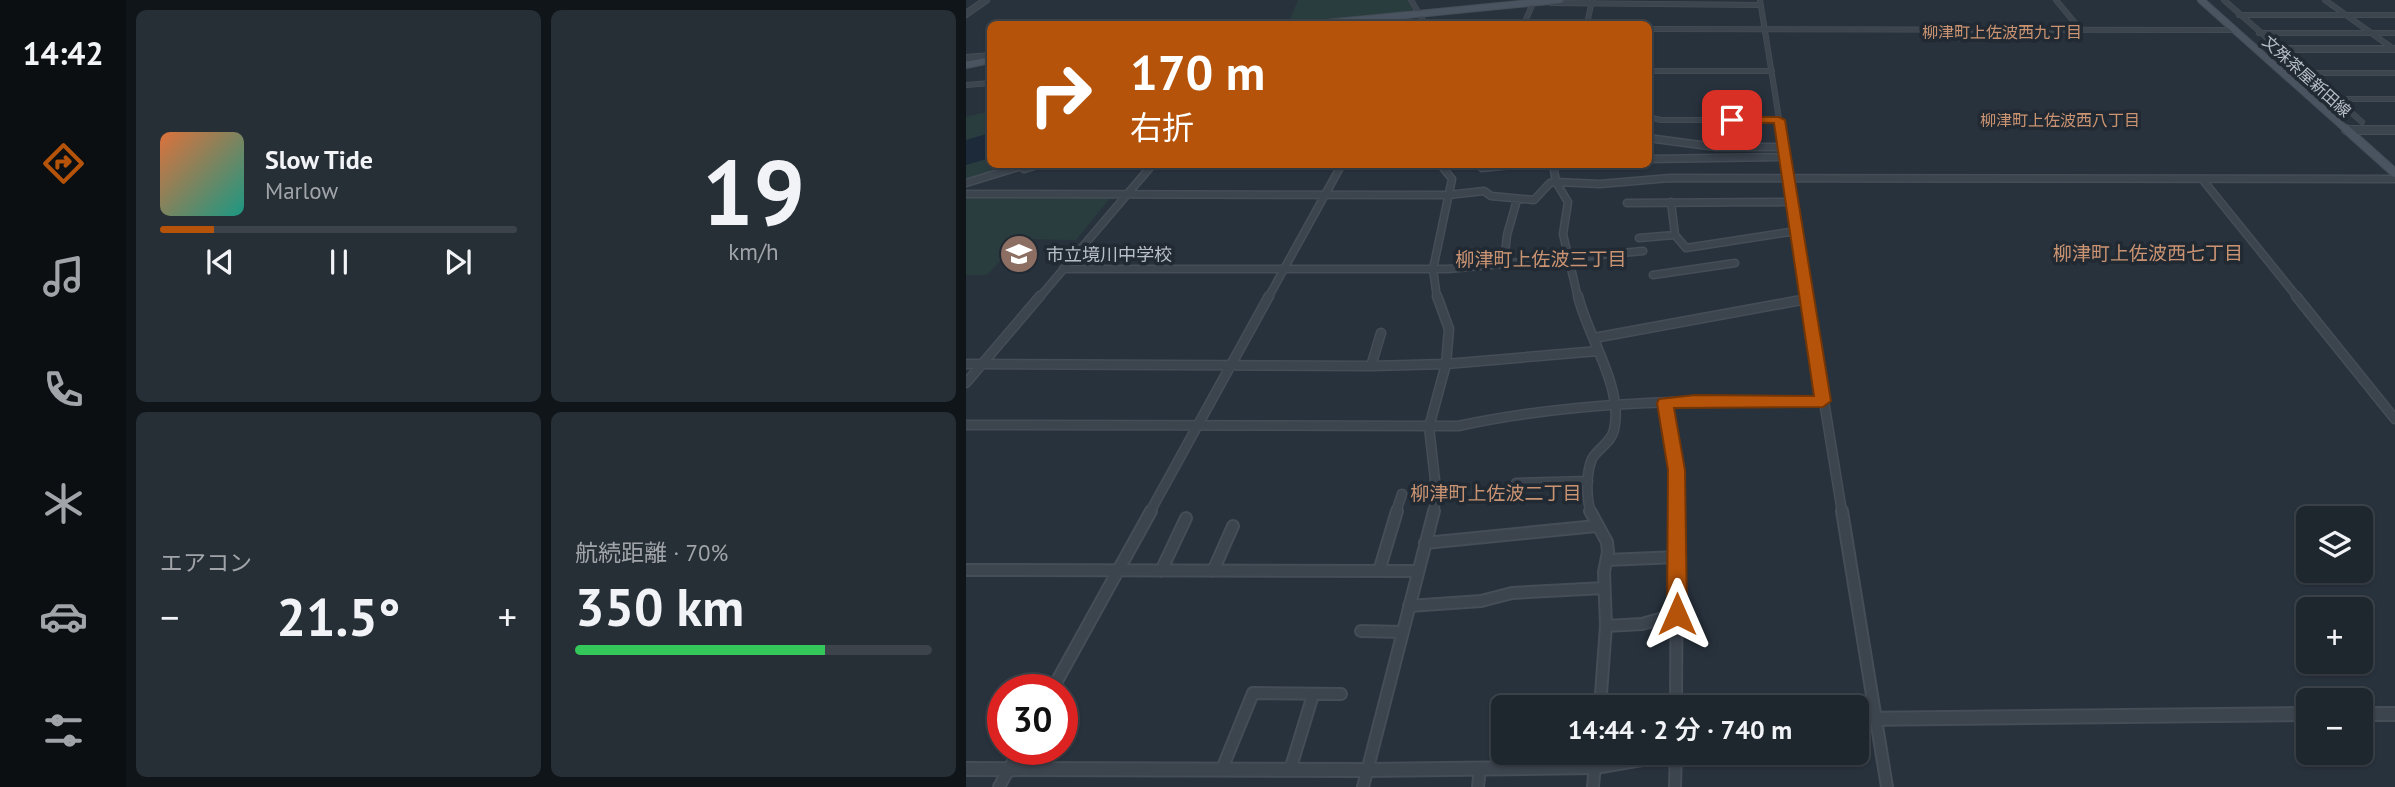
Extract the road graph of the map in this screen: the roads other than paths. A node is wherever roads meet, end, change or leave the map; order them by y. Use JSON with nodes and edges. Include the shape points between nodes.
{"nodes":[{"id":1,"x":986,"y":0,"type":"edge"},
{"id":2,"x":1411,"y":0,"type":"edge"},
{"id":3,"x":1560,"y":0,"type":"edge"},
{"id":4,"x":2056,"y":0,"type":"edge"},
{"id":5,"x":2201,"y":0,"type":"edge"},
{"id":6,"x":2209,"y":0,"type":"edge"},
{"id":7,"x":2224,"y":0,"type":"edge"},
{"id":8,"x":2325,"y":0,"type":"edge"},
{"id":9,"x":1536,"y":1,"type":"edge"},
{"id":10,"x":1591,"y":2,"type":"edge"},
{"id":11,"x":1761,"y":3,"type":"edge"},
{"id":12,"x":966,"y":14,"type":"edge"},
{"id":13,"x":1419,"y":14,"type":"junction"},
{"id":14,"x":2239,"y":15,"type":"junction"},
{"id":15,"x":2346,"y":15,"type":"junction"},
{"id":16,"x":2395,"y":15,"type":"edge"},
{"id":17,"x":1730,"y":19,"type":"dead end"},
{"id":18,"x":1347,"y":21,"type":"edge"},
{"id":19,"x":1422,"y":21,"type":"edge"},
{"id":20,"x":1526,"y":21,"type":"edge"},
{"id":21,"x":1588,"y":21,"type":"edge"},
{"id":22,"x":1652,"y":29,"type":"edge"},
{"id":23,"x":1731,"y":29,"type":"junction"},
{"id":24,"x":1765,"y":29,"type":"junction"},
{"id":25,"x":2080,"y":29,"type":"junction"},
{"id":26,"x":2234,"y":30,"type":"junction"},
{"id":27,"x":2259,"y":33,"type":"junction"},
{"id":28,"x":2371,"y":33,"type":"junction"},
{"id":29,"x":2395,"y":33,"type":"edge"},
{"id":30,"x":2278,"y":49,"type":"junction"},
{"id":31,"x":2394,"y":49,"type":"edge"},
{"id":32,"x":966,"y":58,"type":"edge"},
{"id":33,"x":987,"y":58,"type":"edge"},
{"id":34,"x":987,"y":59,"type":"edge"},
{"id":35,"x":966,"y":65,"type":"edge"},
{"id":36,"x":1652,"y":71,"type":"edge"},
{"id":37,"x":1772,"y":71,"type":"junction"},
{"id":38,"x":2306,"y":73,"type":"junction"},
{"id":39,"x":2395,"y":73,"type":"edge"},
{"id":40,"x":987,"y":83,"type":"edge"},
{"id":41,"x":974,"y":84,"type":"junction"},
{"id":42,"x":966,"y":85,"type":"edge"},
{"id":43,"x":966,"y":96,"type":"edge"},
{"id":44,"x":2337,"y":99,"type":"junction"},
{"id":45,"x":2395,"y":99,"type":"edge"},
{"id":46,"x":1652,"y":118,"type":"edge"},
{"id":47,"x":1779,"y":120,"type":"junction"},
{"id":48,"x":2362,"y":122,"type":"dead end"},
{"id":49,"x":2346,"y":130,"type":"junction"},
{"id":50,"x":2356,"y":130,"type":"junction"},
{"id":51,"x":2395,"y":130,"type":"edge"},
{"id":52,"x":1652,"y":139,"type":"edge"},
{"id":53,"x":1783,"y":147,"type":"junction"},
{"id":54,"x":1785,"y":157,"type":"junction"},
{"id":55,"x":1652,"y":159,"type":"edge"},
{"id":56,"x":2395,"y":163,"type":"edge"},
{"id":57,"x":1018,"y":168,"type":"edge"},
{"id":58,"x":1024,"y":168,"type":"edge"},
{"id":59,"x":1150,"y":168,"type":"edge"},
{"id":60,"x":1340,"y":168,"type":"edge"},
{"id":61,"x":1443,"y":168,"type":"edge"},
{"id":62,"x":1554,"y":168,"type":"edge"},
{"id":63,"x":1007,"y":172,"type":"junction"},
{"id":64,"x":2395,"y":173,"type":"edge"},
{"id":65,"x":1787,"y":178,"type":"junction"},
{"id":66,"x":2202,"y":179,"type":"junction"},
{"id":67,"x":2395,"y":179,"type":"edge"},
{"id":68,"x":1556,"y":182,"type":"junction"},
{"id":69,"x":966,"y":183,"type":"edge"},
{"id":70,"x":966,"y":194,"type":"edge"},
{"id":71,"x":1127,"y":194,"type":"junction"},
{"id":72,"x":1325,"y":194,"type":"junction"},
{"id":73,"x":1448,"y":195,"type":"junction"},
{"id":74,"x":1517,"y":200,"type":"junction"},
{"id":75,"x":1671,"y":202,"type":"junction"},
{"id":76,"x":1791,"y":202,"type":"junction"},
{"id":77,"x":1626,"y":204,"type":"dead end"},
{"id":78,"x":1796,"y":231,"type":"junction"},
{"id":79,"x":1675,"y":236,"type":"junction"},
{"id":80,"x":1639,"y":237,"type":"dead end"},
{"id":81,"x":1643,"y":251,"type":"dead end"},
{"id":82,"x":1569,"y":259,"type":"junction"},
{"id":83,"x":1735,"y":262,"type":"dead end"},
{"id":84,"x":1504,"y":264,"type":"junction"},
{"id":85,"x":1284,"y":268,"type":"junction"},
{"id":86,"x":1063,"y":269,"type":"junction"},
{"id":87,"x":1433,"y":269,"type":"junction"},
{"id":88,"x":1653,"y":275,"type":"dead end"},
{"id":89,"x":1807,"y":299,"type":"junction"},
{"id":90,"x":1381,"y":333,"type":"dead end"},
{"id":91,"x":1594,"y":338,"type":"junction"},
{"id":92,"x":1598,"y":351,"type":"junction"},
{"id":93,"x":966,"y":364,"type":"edge"},
{"id":94,"x":982,"y":364,"type":"junction"},
{"id":95,"x":1446,"y":364,"type":"junction"},
{"id":96,"x":1231,"y":365,"type":"junction"},
{"id":97,"x":1371,"y":366,"type":"junction"},
{"id":98,"x":966,"y":383,"type":"edge"},
{"id":99,"x":1823,"y":401,"type":"junction"},
{"id":100,"x":1665,"y":403,"type":"junction"},
{"id":101,"x":1614,"y":407,"type":"junction"},
{"id":102,"x":2395,"y":419,"type":"edge"},
{"id":103,"x":966,"y":425,"type":"edge"},
{"id":104,"x":1197,"y":426,"type":"junction"},
{"id":105,"x":1429,"y":427,"type":"junction"},
{"id":106,"x":1588,"y":481,"type":"junction"},
{"id":107,"x":1516,"y":484,"type":"dead end"},
{"id":108,"x":1402,"y":494,"type":"dead end"},
{"id":109,"x":1186,"y":518,"type":"dead end"},
{"id":110,"x":1233,"y":526,"type":"dead end"},
{"id":111,"x":1596,"y":526,"type":"junction"},
{"id":112,"x":1425,"y":543,"type":"junction"},
{"id":113,"x":1677,"y":557,"type":"junction"},
{"id":114,"x":1608,"y":559,"type":"junction"},
{"id":115,"x":966,"y":570,"type":"edge"},
{"id":116,"x":1116,"y":571,"type":"junction"},
{"id":117,"x":1161,"y":571,"type":"junction"},
{"id":118,"x":1213,"y":571,"type":"junction"},
{"id":119,"x":1378,"y":571,"type":"junction"},
{"id":120,"x":1418,"y":572,"type":"junction"},
{"id":121,"x":1604,"y":588,"type":"junction"},
{"id":122,"x":1409,"y":606,"type":"junction"},
{"id":123,"x":1677,"y":614,"type":"junction"},
{"id":124,"x":1606,"y":626,"type":"junction"},
{"id":125,"x":1361,"y":631,"type":"dead end"},
{"id":126,"x":1402,"y":632,"type":"junction"},
{"id":127,"x":1061,"y":674,"type":"edge"},
{"id":128,"x":1341,"y":694,"type":"dead end"},
{"id":129,"x":1313,"y":695,"type":"junction"},
{"id":130,"x":1601,"y":695,"type":"edge"},
{"id":131,"x":1676,"y":695,"type":"edge"},
{"id":132,"x":2296,"y":714,"type":"edge"},
{"id":133,"x":2373,"y":714,"type":"edge"},
{"id":134,"x":2395,"y":714,"type":"edge"},
{"id":135,"x":1877,"y":717,"type":"junction"},
{"id":136,"x":1869,"y":718,"type":"edge"},
{"id":137,"x":1011,"y":765,"type":"edge"},
{"id":138,"x":1523,"y":765,"type":"edge"},
{"id":139,"x":1594,"y":765,"type":"edge"},
{"id":140,"x":1678,"y":765,"type":"edge"},
{"id":141,"x":1480,"y":768,"type":"junction"},
{"id":142,"x":966,"y":769,"type":"edge"},
{"id":143,"x":1009,"y":769,"type":"junction"},
{"id":144,"x":1222,"y":769,"type":"junction"},
{"id":145,"x":1290,"y":770,"type":"junction"},
{"id":146,"x":1367,"y":770,"type":"junction"},
{"id":147,"x":999,"y":787,"type":"edge"},
{"id":148,"x":1363,"y":787,"type":"edge"},
{"id":149,"x":1478,"y":787,"type":"edge"},
{"id":150,"x":1592,"y":787,"type":"edge"},
{"id":151,"x":1675,"y":787,"type":"edge"},
{"id":152,"x":1887,"y":787,"type":"edge"}],
"edges":[{"from":1,"to":12,"type":"street"},
{"from":2,"to":13,"type":"street"},
{"from":3,"to":9,"type":"main road"},
{"from":4,"to":25,"type":"street"},
{"from":5,"to":26,"type":"main road","name":"文殊茶屋新田線"},
{"from":6,"to":50,"type":"main road"},
{"from":7,"to":14,"type":"street"},
{"from":8,"to":15,"type":"street"},
{"from":9,"to":10,"type":"street"},
{"from":9,"to":13,"type":"main road"},
{"from":9,"to":20,"type":"street"},
{"from":10,"to":11,"type":"street"},
{"from":10,"to":21,"type":"street"},
{"from":11,"to":24,"type":"street"},
{"from":13,"to":18,"type":"main road"},
{"from":13,"to":19,"type":"street"},
{"from":14,"to":15,"type":"street"},
{"from":14,"to":27,"type":"street"},
{"from":15,"to":16,"type":"street"},
{"from":15,"to":28,"type":"street"},
{"from":17,"to":23,"type":"street"},
{"from":22,"to":23,"type":"street"},
{"from":23,"to":24,"type":"street"},
{"from":24,"to":25,"type":"street"},
{"from":24,"to":37,"type":"street"},
{"from":25,"to":26,"type":"street"},
{"from":26,"to":49,"type":"main road","name":"文殊茶屋新田線"},
{"from":27,"to":28,"type":"street"},
{"from":27,"to":30,"type":"street"},
{"from":28,"to":29,"type":"street"},
{"from":28,"to":31,"type":"street"},
{"from":30,"to":31,"type":"street"},
{"from":30,"to":38,"type":"street"},
{"from":32,"to":33,"type":"street"},
{"from":34,"to":35,"type":"main road"},
{"from":36,"to":37,"type":"street"},
{"from":37,"to":47,"type":"street"},
{"from":38,"to":39,"type":"street"},
{"from":38,"to":44,"type":"street"},
{"from":40,"to":41,"type":"street"},
{"from":41,"to":42,"type":"street"},
{"from":41,"to":43,"type":"street"},
{"from":44,"to":45,"type":"street"},
{"from":44,"to":48,"type":"street"},
{"from":46,"to":47,"type":"street"},
{"from":47,"to":53,"type":"street"},
{"from":49,"to":50,"type":"street"},
{"from":49,"to":64,"type":"main road","name":"文殊茶屋新田線"},
{"from":50,"to":51,"type":"street"},
{"from":50,"to":56,"type":"main road"},
{"from":52,"to":53,"type":"street","via":[[1716,147]]},
{"from":53,"to":54,"type":"street"},
{"from":54,"to":55,"type":"street"},
{"from":54,"to":65,"type":"street"},
{"from":57,"to":63,"type":"street"},
{"from":58,"to":63,"type":"street"},
{"from":59,"to":71,"type":"street"},
{"from":60,"to":72,"type":"street"},
{"from":61,"to":73,"type":"street","via":[[1452,179]]},
{"from":62,"to":68,"type":"street"},
{"from":63,"to":69,"type":"street"},
{"from":65,"to":66,"type":"street"},
{"from":65,"to":68,"type":"street"},
{"from":65,"to":76,"type":"street"},
{"from":66,"to":67,"type":"street"},
{"from":66,"to":102,"type":"street"},
{"from":68,"to":74,"type":"street","via":[[1534,200]]},
{"from":68,"to":82,"type":"street","via":[[1568,202],[1563,234]]},
{"from":70,"to":71,"type":"street"},
{"from":71,"to":72,"type":"street"},
{"from":71,"to":86,"type":"street"},
{"from":72,"to":73,"type":"street"},
{"from":72,"to":85,"type":"street"},
{"from":73,"to":74,"type":"street","via":[[1484,191]]},
{"from":73,"to":87,"type":"street"},
{"from":74,"to":84,"type":"street"},
{"from":75,"to":76,"type":"street"},
{"from":75,"to":77,"type":"street"},
{"from":75,"to":79,"type":"street"},
{"from":76,"to":78,"type":"street"},
{"from":78,"to":79,"type":"street","via":[[1686,248]]},
{"from":78,"to":89,"type":"street"},
{"from":79,"to":80,"type":"street"},
{"from":81,"to":82,"type":"street"},
{"from":82,"to":84,"type":"street"},
{"from":82,"to":91,"type":"street","via":[[1581,309]]},
{"from":83,"to":88,"type":"street"},
{"from":84,"to":87,"type":"street"},
{"from":85,"to":86,"type":"street"},
{"from":85,"to":87,"type":"street"},
{"from":85,"to":96,"type":"street"},
{"from":86,"to":94,"type":"street"},
{"from":87,"to":95,"type":"street","via":[[1437,300],[1449,329]]},
{"from":89,"to":91,"type":"street"},
{"from":89,"to":99,"type":"street"},
{"from":90,"to":97,"type":"street"},
{"from":91,"to":92,"type":"street"},
{"from":92,"to":95,"type":"street"},
{"from":92,"to":101,"type":"street","via":[[1611,382]]},
{"from":93,"to":94,"type":"street"},
{"from":94,"to":96,"type":"street"},
{"from":94,"to":98,"type":"street"},
{"from":95,"to":97,"type":"street"},
{"from":95,"to":105,"type":"street"},
{"from":96,"to":97,"type":"street"},
{"from":96,"to":104,"type":"street"},
{"from":99,"to":100,"type":"street"},
{"from":99,"to":135,"type":"street"},
{"from":100,"to":101,"type":"street"},
{"from":100,"to":113,"type":"street","via":[[1677,470]]},
{"from":101,"to":105,"type":"street","via":[[1519,413]]},
{"from":101,"to":106,"type":"street","via":[[1615,428],[1592,460]]},
{"from":103,"to":104,"type":"street"},
{"from":104,"to":105,"type":"street"},
{"from":104,"to":116,"type":"street"},
{"from":105,"to":112,"type":"street","via":[[1437,498]]},
{"from":106,"to":107,"type":"street"},
{"from":106,"to":111,"type":"street","via":[[1588,508]]},
{"from":108,"to":119,"type":"street"},
{"from":109,"to":117,"type":"street"},
{"from":110,"to":118,"type":"street"},
{"from":111,"to":112,"type":"street"},
{"from":111,"to":114,"type":"street","via":[[1608,542]]},
{"from":112,"to":120,"type":"street"},
{"from":113,"to":114,"type":"street"},
{"from":113,"to":123,"type":"street"},
{"from":114,"to":121,"type":"street"},
{"from":115,"to":116,"type":"street"},
{"from":116,"to":117,"type":"street"},
{"from":116,"to":127,"type":"street"},
{"from":117,"to":118,"type":"street"},
{"from":118,"to":119,"type":"street"},
{"from":119,"to":120,"type":"street"},
{"from":120,"to":122,"type":"street"},
{"from":121,"to":122,"type":"street"},
{"from":121,"to":124,"type":"street"},
{"from":122,"to":126,"type":"street"},
{"from":123,"to":124,"type":"street","via":[[1642,624]]},
{"from":123,"to":131,"type":"street"},
{"from":124,"to":130,"type":"street"},
{"from":125,"to":126,"type":"street"},
{"from":126,"to":146,"type":"street"},
{"from":128,"to":129,"type":"street"},
{"from":129,"to":144,"type":"street","via":[[1252,693]]},
{"from":129,"to":145,"type":"street"},
{"from":132,"to":135,"type":"street"},
{"from":133,"to":134,"type":"street"},
{"from":135,"to":136,"type":"street"},
{"from":135,"to":152,"type":"street"},
{"from":137,"to":143,"type":"street"},
{"from":138,"to":141,"type":"street"},
{"from":139,"to":150,"type":"street"},
{"from":140,"to":151,"type":"street"},
{"from":141,"to":146,"type":"street"},
{"from":141,"to":149,"type":"street"},
{"from":142,"to":143,"type":"street"},
{"from":143,"to":144,"type":"street"},
{"from":143,"to":147,"type":"street"},
{"from":144,"to":145,"type":"street"},
{"from":145,"to":146,"type":"street"},
{"from":146,"to":148,"type":"street"}]}
